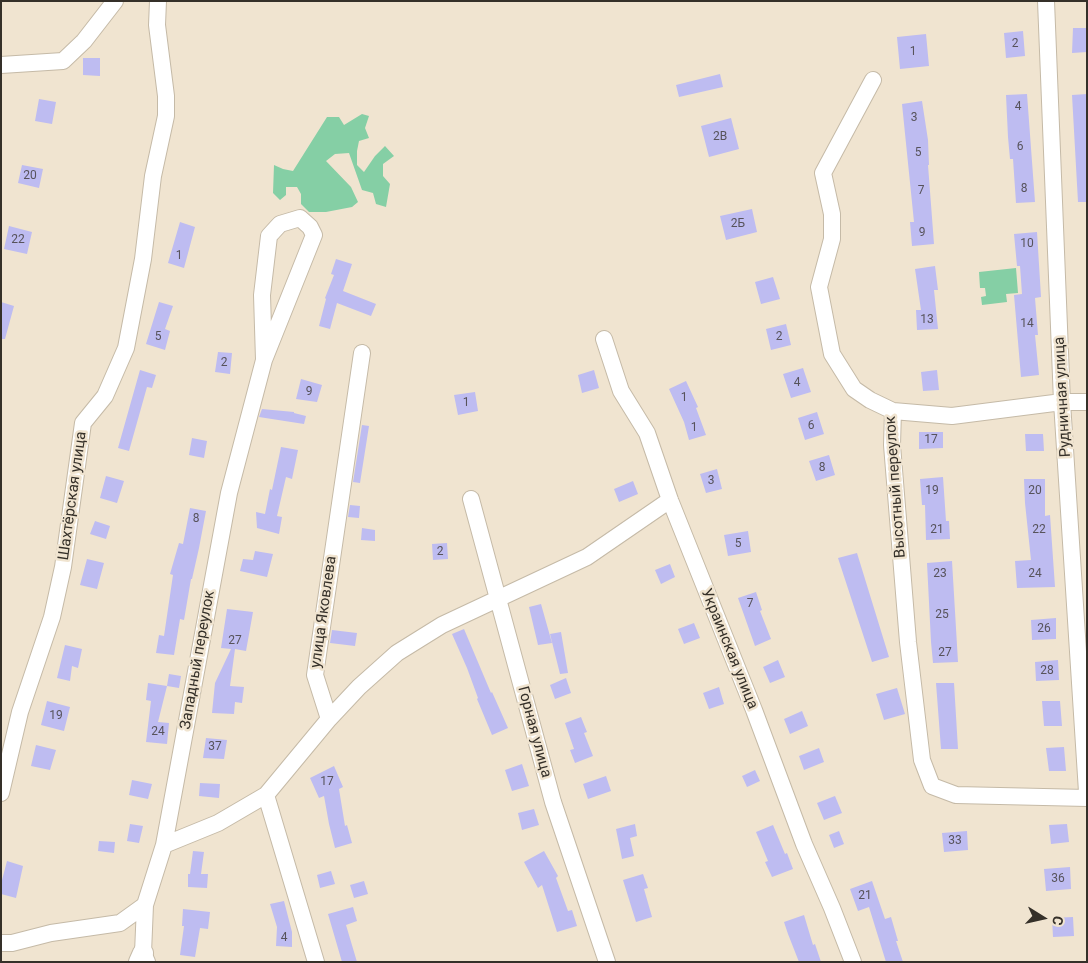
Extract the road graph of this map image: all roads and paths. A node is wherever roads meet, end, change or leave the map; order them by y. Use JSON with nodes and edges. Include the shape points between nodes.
{"nodes":[{"id":1,"x":115,"y":1,"type":"edge"},
{"id":2,"x":158,"y":1,"type":"edge"},
{"id":3,"x":1046,"y":1,"type":"edge"},
{"id":4,"x":1,"y":65,"type":"edge"},
{"id":5,"x":873,"y":80,"type":"dead end"},
{"id":6,"x":604,"y":339,"type":"dead end"},
{"id":7,"x":362,"y":353,"type":"dead end"},
{"id":8,"x":264,"y":360,"type":"junction"},
{"id":9,"x":1062,"y":402,"type":"junction"},
{"id":10,"x":1087,"y":402,"type":"edge"},
{"id":11,"x":893,"y":411,"type":"junction"},
{"id":12,"x":471,"y":499,"type":"dead end"},
{"id":13,"x":670,"y":500,"type":"junction"},
{"id":14,"x":498,"y":598,"type":"junction"},
{"id":15,"x":329,"y":719,"type":"junction"},
{"id":16,"x":1087,"y":792,"type":"edge"},
{"id":17,"x":1,"y":793,"type":"edge"},
{"id":18,"x":266,"y":795,"type":"junction"},
{"id":19,"x":1087,"y":798,"type":"edge"},
{"id":20,"x":164,"y":846,"type":"junction"},
{"id":21,"x":145,"y":905,"type":"junction"},
{"id":22,"x":1,"y":943,"type":"edge"},
{"id":23,"x":143,"y":959,"type":"edge"},
{"id":24,"x":316,"y":962,"type":"edge"},
{"id":25,"x":607,"y":962,"type":"edge"},
{"id":26,"x":853,"y":962,"type":"edge"}],
"edges":[{"from":1,"to":4,"type":"street","via":[[84,41],[63,61]]},
{"from":2,"to":17,"type":"street","name":"Шахтёрская улица","via":[[157,25],[166,116],[153,176],[126,348],[105,396],[83,422],[63,567],[52,617],[20,712]]},
{"from":3,"to":9,"type":"street","name":"Рудничная улица"},
{"from":5,"to":11,"type":"street","name":"Высотный переулок","via":[[823,173],[832,214],[832,239],[819,287],[832,354],[854,389]]},
{"from":6,"to":13,"type":"street","name":"Украинская улица","via":[[620,391],[647,433]]},
{"from":7,"to":15,"type":"street","name":"улица Яковлева","via":[[315,675]]},
{"from":8,"to":8,"type":"street","name":"Западный переулок","via":[[314,235],[300,218],[280,224],[269,236],[262,295]]},
{"from":8,"to":20,"type":"street","name":"Западный переулок","via":[[229,492]]},
{"from":9,"to":10,"type":"street"},
{"from":9,"to":11,"type":"street","via":[[952,416]]},
{"from":9,"to":16,"type":"street","name":"Рудничная улица"},
{"from":11,"to":19,"type":"street","name":"Высотный переулок","via":[[892,445],[908,642],[922,760],[932,786],[956,795]]},
{"from":12,"to":14,"type":"street","name":"Горная улица"},
{"from":13,"to":14,"type":"street","via":[[586,556]]},
{"from":13,"to":26,"type":"street","name":"Украинская улица"},
{"from":14,"to":15,"type":"street","via":[[442,625],[396,653]]},
{"from":14,"to":25,"type":"street","name":"Горная улица","via":[[553,802]]},
{"from":15,"to":18,"type":"street"},
{"from":18,"to":20,"type":"street","via":[[218,823]]},
{"from":18,"to":24,"type":"street"},
{"from":20,"to":21,"type":"street","name":"Западный переулок"},
{"from":21,"to":22,"type":"street","via":[[120,923]]},
{"from":21,"to":23,"type":"street","name":"Западный переулок"}]}
